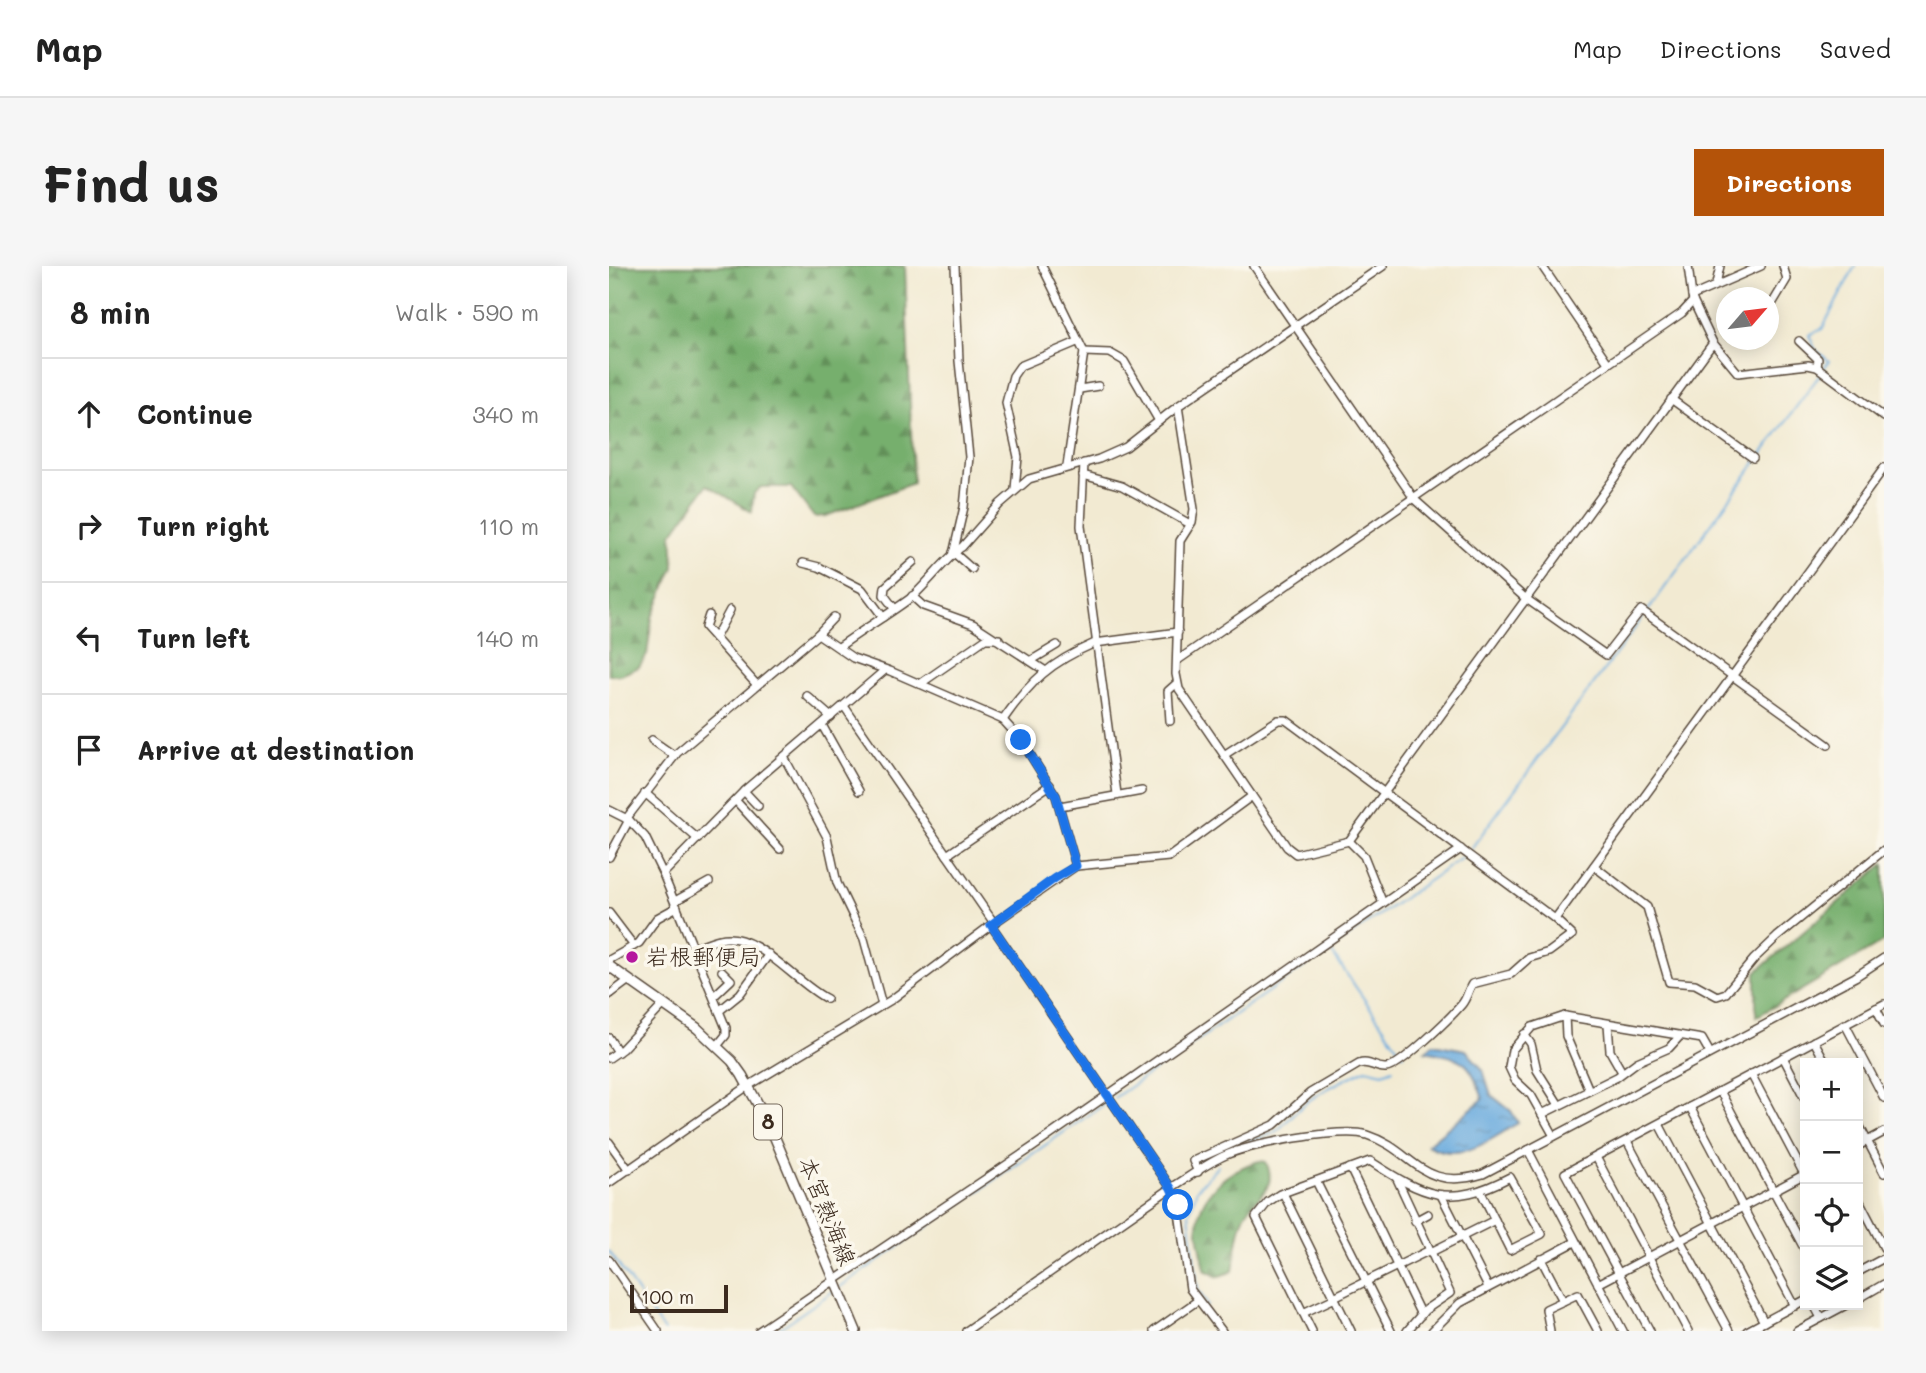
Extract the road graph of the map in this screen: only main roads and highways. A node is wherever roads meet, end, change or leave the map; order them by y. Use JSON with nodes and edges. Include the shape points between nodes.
{"nodes":[{"id":1,"x":609,"y":966,"type":"edge"},
{"id":2,"x":856,"y":1331,"type":"edge"}],
"edges":[{"from":1,"to":2,"type":"main road","name":"本宮熱海線","number":"8","via":[[717,1046],[748,1086],[771,1126]]}]}
